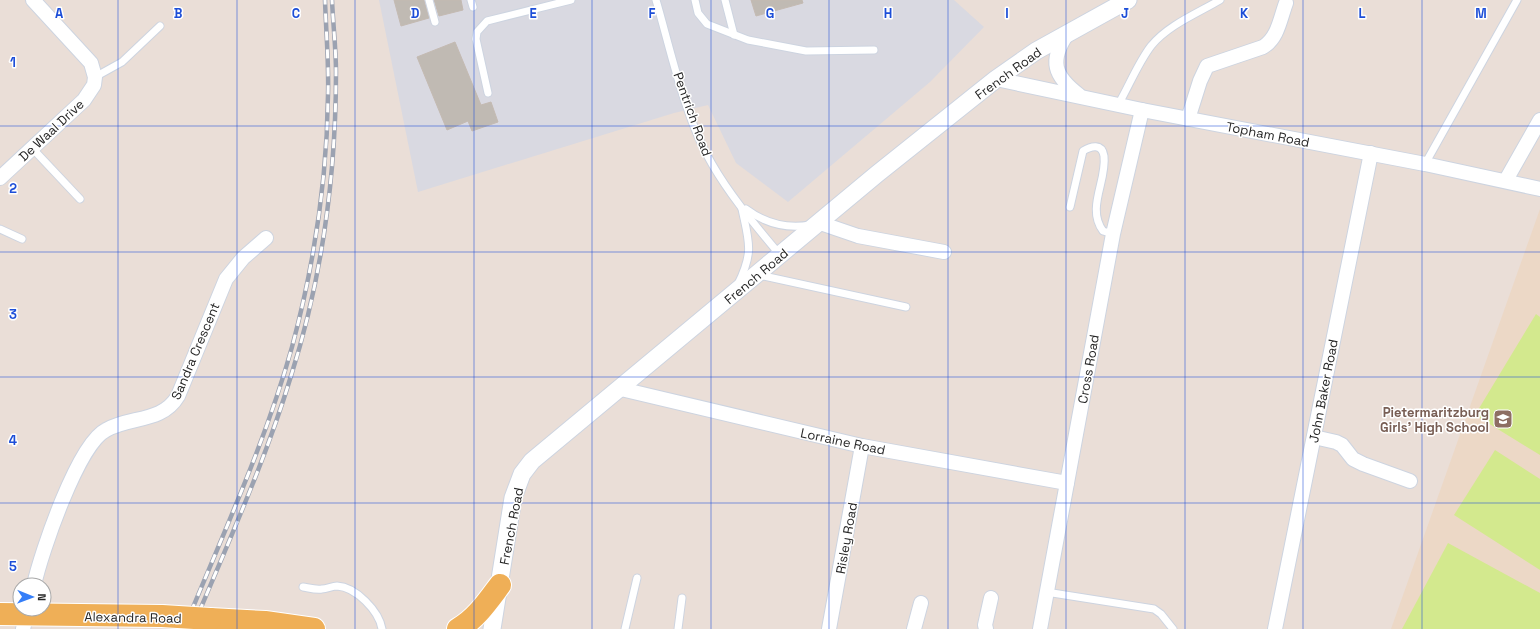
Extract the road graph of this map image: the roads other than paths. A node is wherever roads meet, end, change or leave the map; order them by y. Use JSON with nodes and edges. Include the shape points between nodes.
{"nodes":[{"id":1,"x":429,"y":0,"type":"edge"},
{"id":2,"x":570,"y":0,"type":"edge"},
{"id":3,"x":656,"y":0,"type":"edge"},
{"id":4,"x":695,"y":0,"type":"edge"},
{"id":5,"x":725,"y":0,"type":"edge"},
{"id":6,"x":1128,"y":0,"type":"edge"},
{"id":7,"x":1220,"y":0,"type":"edge"},
{"id":8,"x":1517,"y":0,"type":"edge"},
{"id":9,"x":1286,"y":3,"type":"dead end"},
{"id":10,"x":39,"y":4,"type":"edge"},
{"id":11,"x":435,"y":22,"type":"dead end"},
{"id":12,"x":160,"y":26,"type":"dead end"},
{"id":13,"x":1067,"y":34,"type":"junction"},
{"id":14,"x":734,"y":35,"type":"junction"},
{"id":15,"x":874,"y":50,"type":"dead end"},
{"id":16,"x":95,"y":76,"type":"junction"},
{"id":17,"x":996,"y":79,"type":"junction"},
{"id":18,"x":488,"y":93,"type":"dead end"},
{"id":19,"x":1082,"y":97,"type":"junction"},
{"id":20,"x":1118,"y":105,"type":"junction"},
{"id":21,"x":1142,"y":110,"type":"junction"},
{"id":22,"x":1188,"y":119,"type":"junction"},
{"id":23,"x":1540,"y":120,"type":"edge"},
{"id":24,"x":32,"y":148,"type":"junction"},
{"id":25,"x":1371,"y":153,"type":"junction"},
{"id":26,"x":1425,"y":164,"type":"junction"},
{"id":27,"x":0,"y":178,"type":"edge"},
{"id":28,"x":1506,"y":180,"type":"junction"},
{"id":29,"x":1540,"y":189,"type":"edge"},
{"id":30,"x":80,"y":199,"type":"dead end"},
{"id":31,"x":740,"y":206,"type":"junction"},
{"id":32,"x":1070,"y":207,"type":"dead end"},
{"id":33,"x":820,"y":223,"type":"junction"},
{"id":34,"x":0,"y":229,"type":"edge"},
{"id":35,"x":1113,"y":234,"type":"junction"},
{"id":36,"x":266,"y":238,"type":"dead end"},
{"id":37,"x":22,"y":239,"type":"dead end"},
{"id":38,"x":944,"y":252,"type":"dead end"},
{"id":39,"x":780,"y":255,"type":"junction"},
{"id":40,"x":756,"y":275,"type":"junction"},
{"id":41,"x":732,"y":297,"type":"junction"},
{"id":42,"x":906,"y":307,"type":"dead end"},
{"id":43,"x":621,"y":389,"type":"junction"},
{"id":44,"x":1314,"y":437,"type":"junction"},
{"id":45,"x":862,"y":446,"type":"junction"},
{"id":46,"x":1410,"y":481,"type":"dead end"},
{"id":47,"x":1067,"y":483,"type":"junction"},
{"id":48,"x":37,"y":577,"type":"edge"},
{"id":49,"x":637,"y":578,"type":"dead end"},
{"id":50,"x":500,"y":585,"type":"junction"},
{"id":51,"x":303,"y":587,"type":"dead end"},
{"id":52,"x":1046,"y":592,"type":"junction"},
{"id":53,"x":682,"y":598,"type":"dead end"},
{"id":54,"x":991,"y":598,"type":"dead end"},
{"id":55,"x":921,"y":603,"type":"dead end"},
{"id":56,"x":0,"y":614,"type":"edge"},
{"id":57,"x":26,"y":618,"type":"edge"},
{"id":58,"x":314,"y":629,"type":"edge"},
{"id":59,"x":382,"y":629,"type":"edge"},
{"id":60,"x":458,"y":629,"type":"edge"},
{"id":61,"x":492,"y":629,"type":"edge"},
{"id":62,"x":625,"y":629,"type":"edge"},
{"id":63,"x":678,"y":629,"type":"edge"},
{"id":64,"x":829,"y":629,"type":"edge"},
{"id":65,"x":914,"y":629,"type":"edge"},
{"id":66,"x":986,"y":629,"type":"edge"},
{"id":67,"x":1040,"y":629,"type":"edge"},
{"id":68,"x":1173,"y":629,"type":"edge"},
{"id":69,"x":1275,"y":629,"type":"edge"}],
"edges":[{"from":1,"to":11,"type":"lane"},
{"from":2,"to":18,"type":"lane","via":[[486,21],[481,26],[476,39]]},
{"from":3,"to":31,"type":"lane","name":"Pentrich Road","via":[[685,100],[703,147]]},
{"from":4,"to":14,"type":"lane","via":[[698,13],[707,24]]},
{"from":5,"to":14,"type":"lane"},
{"from":6,"to":13,"type":"street","name":"French Road"},
{"from":7,"to":20,"type":"lane","via":[[1179,24],[1152,45]]},
{"from":8,"to":26,"type":"lane"},
{"from":9,"to":22,"type":"street","via":[[1270,43],[1207,66]]},
{"from":10,"to":16,"type":"street","via":[[91,63]]},
{"from":12,"to":16,"type":"lane","via":[[122,62]]},
{"from":13,"to":17,"type":"street","name":"French Road","via":[[1036,51]]},
{"from":13,"to":19,"type":"street","via":[[1057,51],[1057,70],[1065,83]]},
{"from":14,"to":15,"type":"lane","via":[[806,52]]},
{"from":16,"to":24,"type":"street","name":"De Waal Drive","via":[[94,85],[84,100]]},
{"from":17,"to":19,"type":"street","name":"Topham Road"},
{"from":17,"to":33,"type":"street","name":"French Road"},
{"from":19,"to":20,"type":"street","name":"Topham Road"},
{"from":20,"to":21,"type":"street","name":"Topham Road"},
{"from":21,"to":22,"type":"street","name":"Topham Road"},
{"from":21,"to":35,"type":"street","name":"Cross Road"},
{"from":22,"to":25,"type":"street","name":"Topham Road"},
{"from":23,"to":28,"type":"street"},
{"from":24,"to":27,"type":"street","name":"De Waal Drive"},
{"from":24,"to":30,"type":"lane"},
{"from":25,"to":26,"type":"street","name":"Topham Road"},
{"from":25,"to":44,"type":"street","name":"John Baker Road"},
{"from":26,"to":28,"type":"street","name":"Topham Road"},
{"from":28,"to":29,"type":"street","name":"Topham Road"},
{"from":31,"to":33,"type":"lane","via":[[764,221],[776,225],[802,226]]},
{"from":31,"to":39,"type":"lane","name":"Pentrich Road"},
{"from":31,"to":41,"type":"lane","via":[[750,246],[745,268]]},
{"from":32,"to":35,"type":"lane","via":[[1083,151],[1090,146],[1096,146],[1101,149],[1104,156],[1096,199],[1098,225],[1103,231]]},
{"from":33,"to":38,"type":"street","via":[[858,236]]},
{"from":33,"to":39,"type":"street","name":"French Road"},
{"from":34,"to":37,"type":"lane"},
{"from":35,"to":47,"type":"street","name":"Cross Road"},
{"from":36,"to":48,"type":"street","name":"Sandra Crescent","via":[[243,258],[226,279],[173,404],[159,414],[118,424],[97,435],[90,445],[61,505]]},
{"from":39,"to":40,"type":"street","name":"French Road"},
{"from":40,"to":41,"type":"street","name":"French Road"},
{"from":40,"to":42,"type":"lane"},
{"from":41,"to":43,"type":"street","name":"French Road"},
{"from":43,"to":45,"type":"street","name":"Lorraine Road"},
{"from":43,"to":50,"type":"street","name":"French Road","via":[[532,461],[522,474],[513,498]]},
{"from":44,"to":46,"type":"street","via":[[1342,444],[1353,458],[1363,464]]},
{"from":44,"to":69,"type":"street","name":"John Baker Road"},
{"from":45,"to":47,"type":"street","name":"Lorraine Road"},
{"from":45,"to":64,"type":"street","name":"Risley Road"},
{"from":47,"to":52,"type":"street","name":"Cross Road"},
{"from":49,"to":62,"type":"lane"},
{"from":50,"to":60,"type":"main road","via":[[472,619]]},
{"from":50,"to":61,"type":"street","name":"French Road"},
{"from":51,"to":59,"type":"lane","via":[[322,590],[337,586],[348,589],[362,598],[375,612]]},
{"from":52,"to":67,"type":"street","name":"Cross Road"},
{"from":52,"to":68,"type":"lane","via":[[1154,609]]},
{"from":53,"to":63,"type":"lane"},
{"from":54,"to":66,"type":"street"},
{"from":55,"to":65,"type":"street"},
{"from":56,"to":57,"type":"main road","name":"Alexandra Road"},
{"from":57,"to":58,"type":"main road","name":"Alexandra Road","bridge":true,"via":[[162,616],[265,622]]}]}
